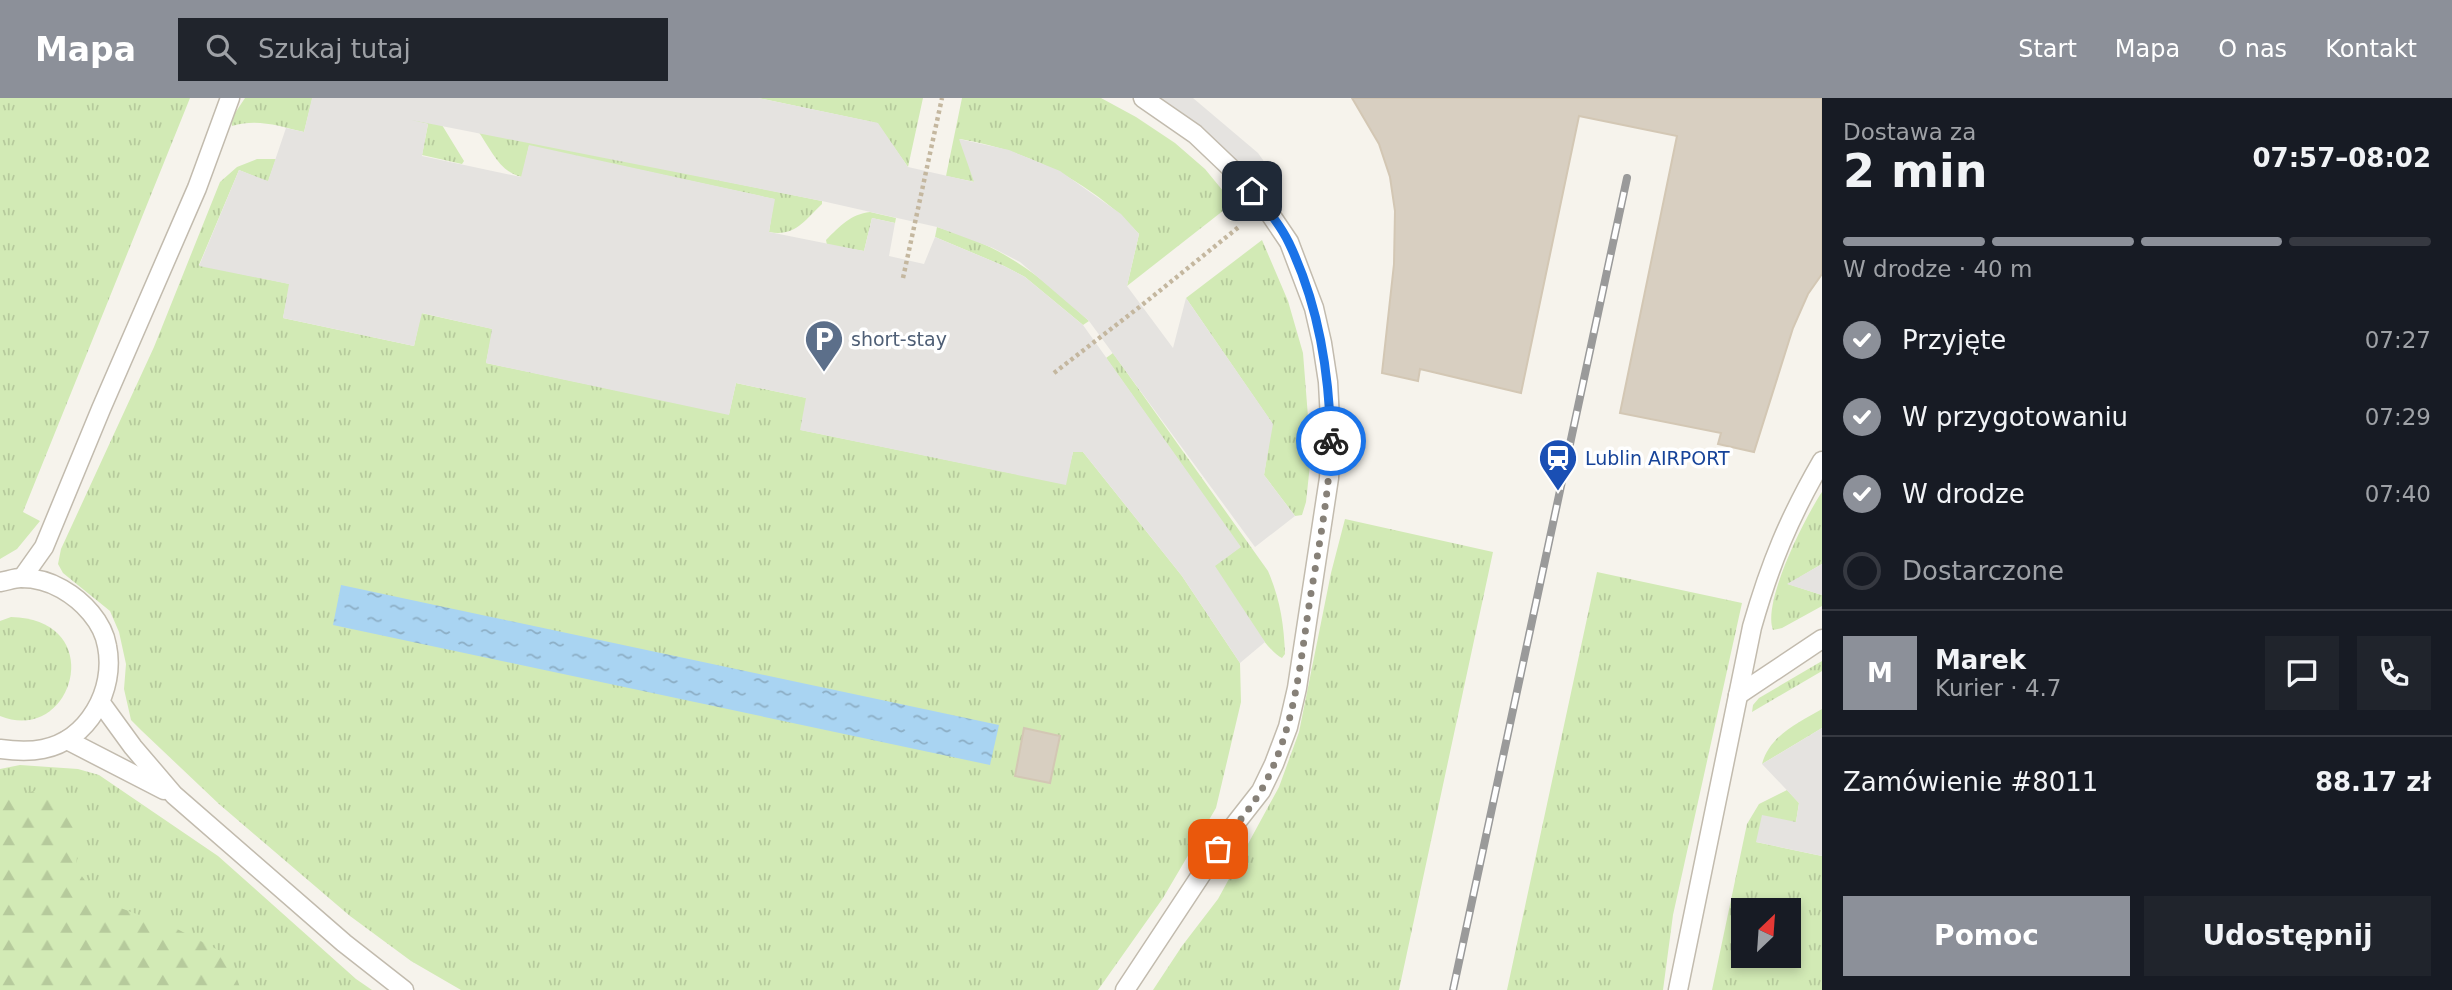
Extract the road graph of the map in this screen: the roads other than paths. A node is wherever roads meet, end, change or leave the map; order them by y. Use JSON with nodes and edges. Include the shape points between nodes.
{"nodes":[{"id":1,"x":230,"y":98,"type":"edge"},
{"id":2,"x":1143,"y":98,"type":"edge"},
{"id":3,"x":1822,"y":461,"type":"edge"},
{"id":4,"x":22,"y":578,"type":"junction"},
{"id":5,"x":0,"y":582,"type":"edge"},
{"id":6,"x":1822,"y":639,"type":"edge"},
{"id":7,"x":1738,"y":695,"type":"junction"},
{"id":8,"x":101,"y":703,"type":"junction"},
{"id":9,"x":67,"y":740,"type":"junction"},
{"id":10,"x":0,"y":748,"type":"edge"},
{"id":11,"x":174,"y":795,"type":"junction"},
{"id":12,"x":404,"y":990,"type":"edge"},
{"id":13,"x":1125,"y":990,"type":"edge"},
{"id":14,"x":1678,"y":990,"type":"edge"}],
"edges":[{"from":1,"to":4,"type":"lane","via":[[197,188],[44,547]]},
{"from":2,"to":13,"type":"lane","via":[[1195,134],[1237,174],[1289,242],[1314,308],[1328,382],[1331,439],[1329,478],[1288,727],[1261,791]]},
{"from":3,"to":7,"type":"lane","via":[[1784,531],[1764,583]]},
{"from":4,"to":5,"type":"lane"},
{"from":4,"to":8,"type":"lane","via":[[51,583],[76,597],[96,618],[107,645],[109,674]]},
{"from":6,"to":7,"type":"lane"},
{"from":7,"to":14,"type":"lane"},
{"from":8,"to":9,"type":"lane","via":[[87,724]]},
{"from":8,"to":11,"type":"lane"},
{"from":9,"to":10,"type":"lane","via":[[21,752]]},
{"from":9,"to":11,"type":"lane"},
{"from":11,"to":12,"type":"lane"}]}
